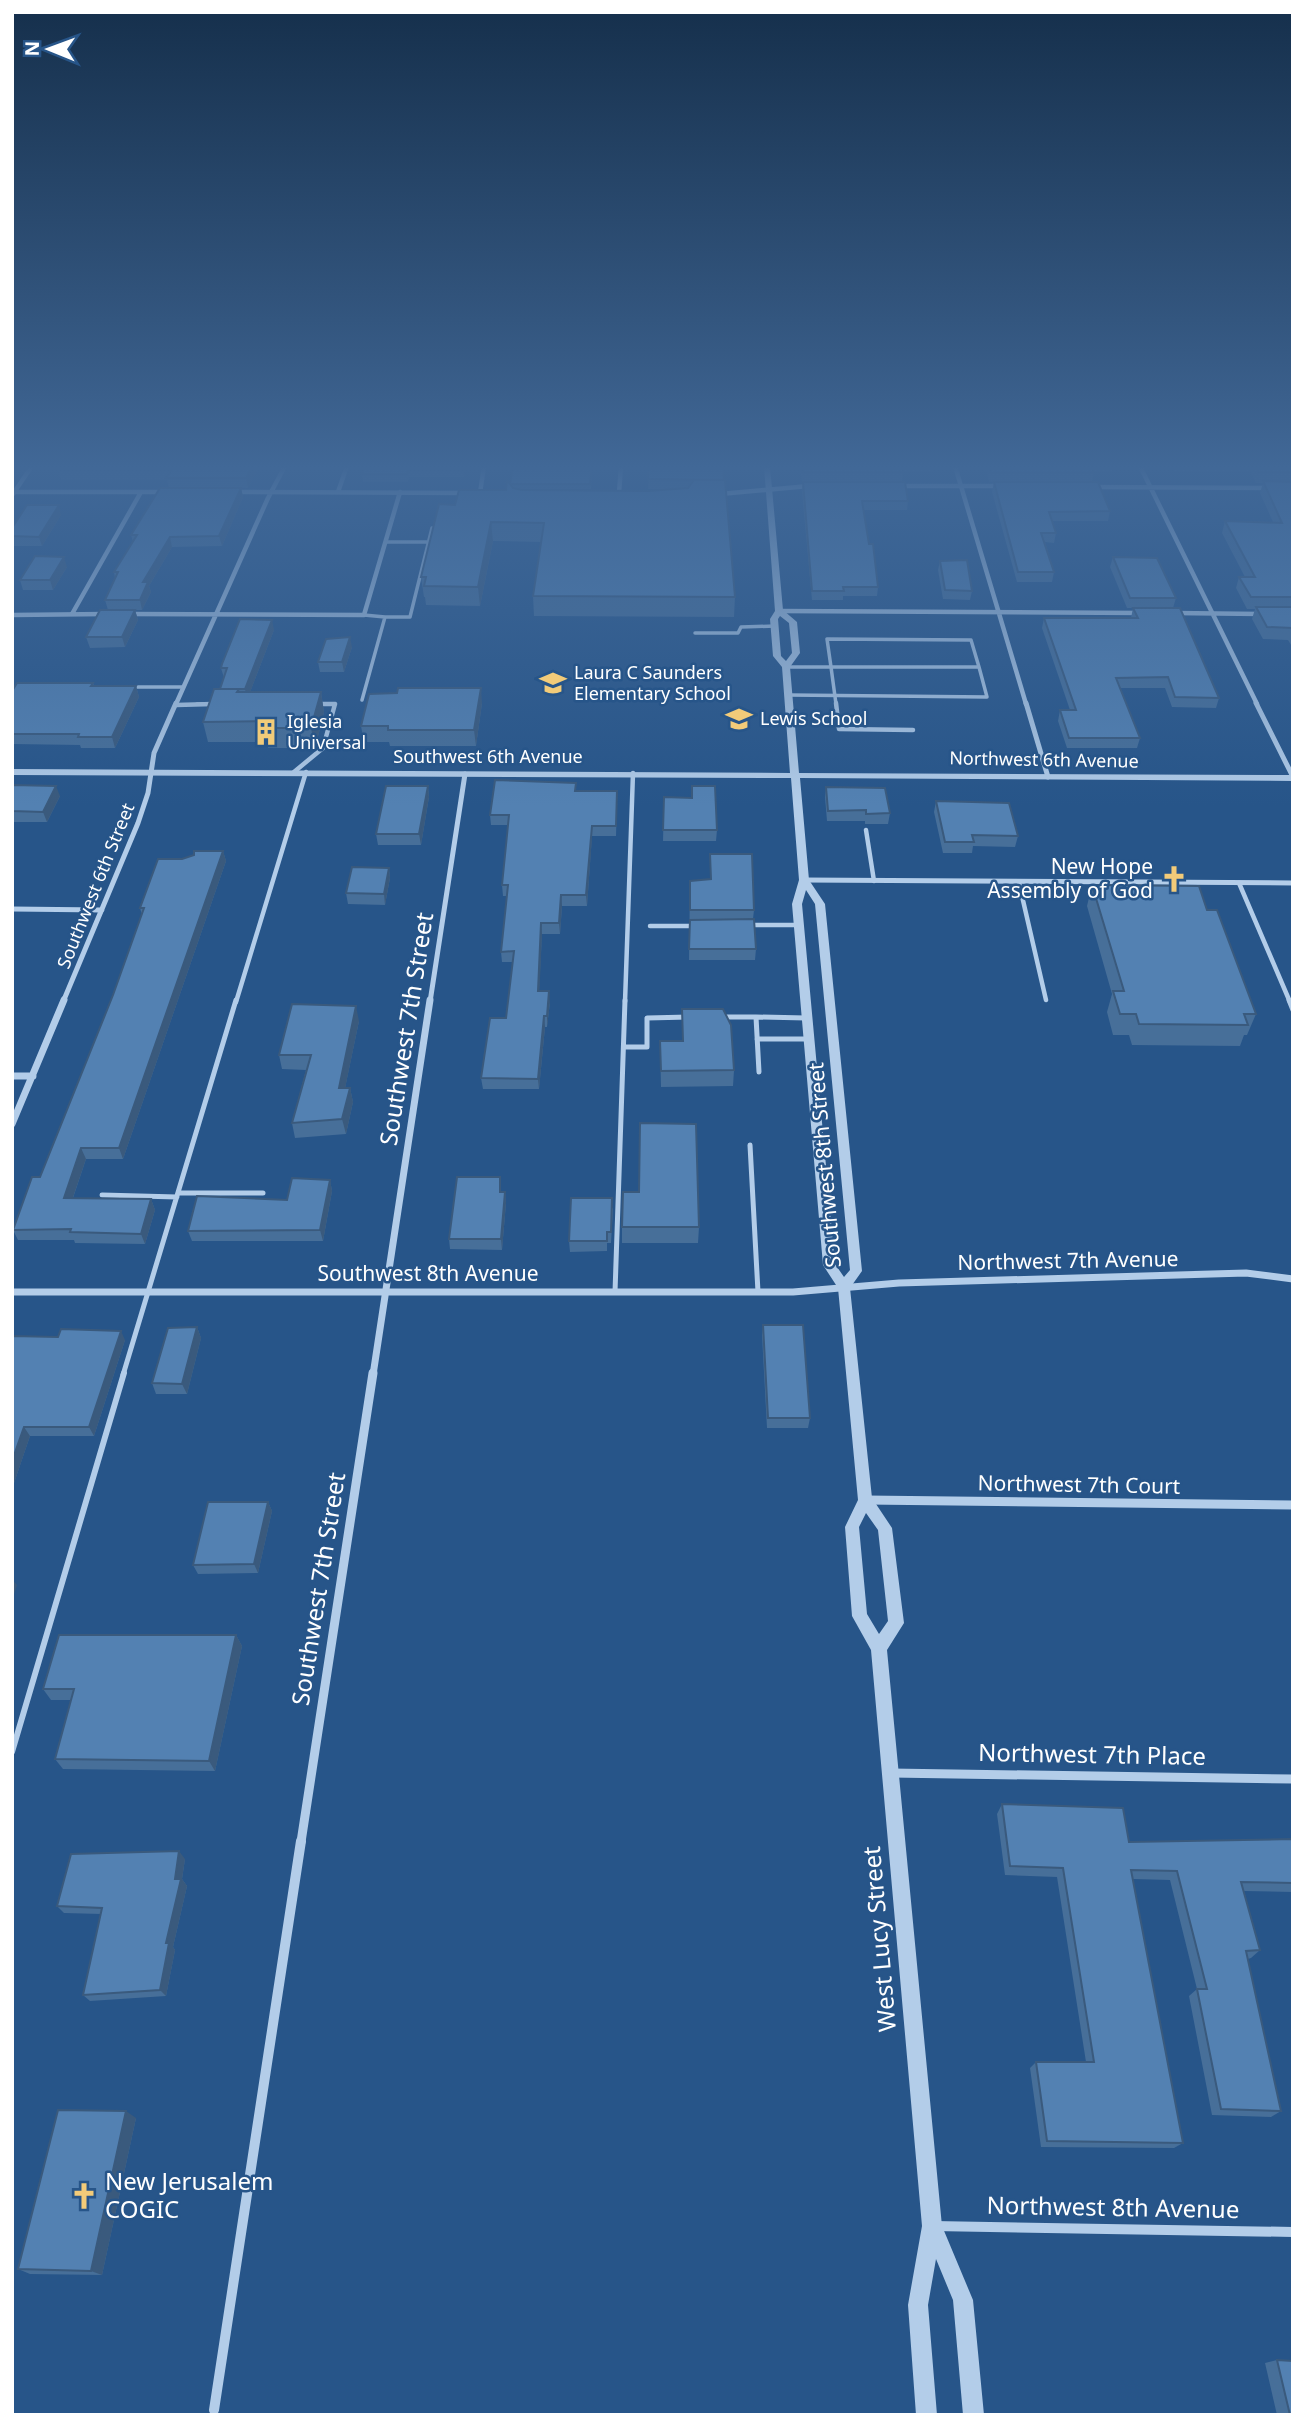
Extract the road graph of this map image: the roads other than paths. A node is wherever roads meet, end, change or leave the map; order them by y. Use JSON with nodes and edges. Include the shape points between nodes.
{"nodes":[{"id":1,"x":92,"y":579,"type":"edge"},
{"id":2,"x":231,"y":579,"type":"edge"},
{"id":3,"x":375,"y":579,"type":"edge"},
{"id":4,"x":420,"y":579,"type":"edge"},
{"id":5,"x":776,"y":579,"type":"edge"},
{"id":6,"x":989,"y":579,"type":"edge"},
{"id":7,"x":1195,"y":579,"type":"edge"},
{"id":8,"x":779,"y":611,"type":"junction"},
{"id":9,"x":999,"y":612,"type":"junction"},
{"id":10,"x":1145,"y":613,"type":"edge"},
{"id":11,"x":1172,"y":613,"type":"edge"},
{"id":12,"x":1212,"y":613,"type":"junction"},
{"id":13,"x":72,"y":614,"type":"junction"},
{"id":14,"x":111,"y":614,"type":"edge"},
{"id":15,"x":124,"y":614,"type":"edge"},
{"id":16,"x":215,"y":614,"type":"junction"},
{"id":17,"x":1266,"y":614,"type":"edge"},
{"id":18,"x":12,"y":615,"type":"edge"},
{"id":19,"x":364,"y":615,"type":"junction"},
{"id":20,"x":385,"y":617,"type":"junction"},
{"id":21,"x":775,"y":626,"type":"junction"},
{"id":22,"x":695,"y":633,"type":"dead end"},
{"id":23,"x":786,"y":667,"type":"junction"},
{"id":24,"x":831,"y":667,"type":"junction"},
{"id":25,"x":979,"y":667,"type":"junction"},
{"id":26,"x":131,"y":687,"type":"edge"},
{"id":27,"x":183,"y":687,"type":"junction"},
{"id":28,"x":789,"y":695,"type":"junction"},
{"id":29,"x":834,"y":696,"type":"junction"},
{"id":30,"x":362,"y":700,"type":"dead end"},
{"id":31,"x":308,"y":704,"type":"edge"},
{"id":32,"x":176,"y":705,"type":"junction"},
{"id":33,"x":214,"y":705,"type":"edge"},
{"id":34,"x":913,"y":730,"type":"dead end"},
{"id":35,"x":12,"y":772,"type":"edge"},
{"id":36,"x":151,"y":772,"type":"junction"},
{"id":37,"x":294,"y":772,"type":"junction"},
{"id":38,"x":306,"y":772,"type":"junction"},
{"id":39,"x":633,"y":773,"type":"junction"},
{"id":40,"x":465,"y":774,"type":"junction"},
{"id":41,"x":795,"y":774,"type":"junction"},
{"id":42,"x":1048,"y":776,"type":"junction"},
{"id":43,"x":1293,"y":777,"type":"edge"},
{"id":44,"x":866,"y":830,"type":"edge"},
{"id":45,"x":804,"y":880,"type":"junction"},
{"id":46,"x":874,"y":881,"type":"junction"},
{"id":47,"x":1019,"y":883,"type":"junction"},
{"id":48,"x":1239,"y":883,"type":"junction"},
{"id":49,"x":1293,"y":883,"type":"edge"},
{"id":50,"x":12,"y":909,"type":"edge"},
{"id":51,"x":102,"y":910,"type":"junction"},
{"id":52,"x":799,"y":925,"type":"junction"},
{"id":53,"x":650,"y":926,"type":"dead end"},
{"id":54,"x":704,"y":926,"type":"edge"},
{"id":55,"x":745,"y":926,"type":"edge"},
{"id":56,"x":1046,"y":1000,"type":"dead end"},
{"id":57,"x":1293,"y":1010,"type":"edge"},
{"id":58,"x":701,"y":1017,"type":"edge"},
{"id":59,"x":715,"y":1017,"type":"edge"},
{"id":60,"x":756,"y":1017,"type":"junction"},
{"id":61,"x":806,"y":1018,"type":"junction"},
{"id":62,"x":757,"y":1039,"type":"junction"},
{"id":63,"x":808,"y":1039,"type":"junction"},
{"id":64,"x":625,"y":1047,"type":"junction"},
{"id":65,"x":759,"y":1072,"type":"dead end"},
{"id":66,"x":12,"y":1076,"type":"edge"},
{"id":67,"x":33,"y":1076,"type":"junction"},
{"id":68,"x":12,"y":1124,"type":"edge"},
{"id":69,"x":750,"y":1144,"type":"dead end"},
{"id":70,"x":263,"y":1193,"type":"dead end"},
{"id":71,"x":102,"y":1195,"type":"edge"},
{"id":72,"x":177,"y":1195,"type":"junction"},
{"id":73,"x":1293,"y":1279,"type":"edge"},
{"id":74,"x":844,"y":1287,"type":"junction"},
{"id":75,"x":148,"y":1291,"type":"junction"},
{"id":76,"x":385,"y":1291,"type":"junction"},
{"id":77,"x":12,"y":1292,"type":"edge"},
{"id":78,"x":615,"y":1292,"type":"junction"},
{"id":79,"x":758,"y":1292,"type":"junction"},
{"id":80,"x":864,"y":1500,"type":"junction"},
{"id":81,"x":1293,"y":1505,"type":"edge"},
{"id":82,"x":879,"y":1648,"type":"junction"},
{"id":83,"x":12,"y":1752,"type":"edge"},
{"id":84,"x":891,"y":1773,"type":"junction"},
{"id":85,"x":1293,"y":1779,"type":"edge"},
{"id":86,"x":932,"y":2226,"type":"junction"},
{"id":87,"x":1293,"y":2232,"type":"edge"},
{"id":88,"x":214,"y":2410,"type":"dead end"},
{"id":89,"x":927,"y":2415,"type":"edge"},
{"id":90,"x":974,"y":2415,"type":"edge"}],
"edges":[{"from":1,"to":13,"type":"street"},
{"from":2,"to":16,"type":"street","name":"Southwest 6th Street"},
{"from":3,"to":19,"type":"street"},
{"from":4,"to":20,"type":"lane","via":[[410,617]]},
{"from":5,"to":8,"type":"street","name":"Southwest 8th Street"},
{"from":6,"to":9,"type":"street"},
{"from":7,"to":12,"type":"street"},
{"from":8,"to":9,"type":"street"},
{"from":8,"to":21,"type":"street","name":"Southwest 8th Street"},
{"from":8,"to":23,"type":"street","name":"Southwest 8th Street","via":[[793,622],[796,653]]},
{"from":9,"to":10,"type":"street"},
{"from":9,"to":42,"type":"street"},
{"from":11,"to":12,"type":"street"},
{"from":12,"to":17,"type":"street"},
{"from":12,"to":43,"type":"street"},
{"from":13,"to":14,"type":"street"},
{"from":13,"to":18,"type":"street"},
{"from":15,"to":16,"type":"street"},
{"from":16,"to":19,"type":"street"},
{"from":16,"to":27,"type":"street","name":"Southwest 6th Street"},
{"from":19,"to":20,"type":"lane"},
{"from":20,"to":30,"type":"lane"},
{"from":21,"to":22,"type":"lane","via":[[741,627],[738,633]]},
{"from":21,"to":23,"type":"street","name":"Southwest 8th Street","via":[[777,656]]},
{"from":23,"to":24,"type":"lane"},
{"from":23,"to":28,"type":"street","name":"Southwest 8th Street"},
{"from":24,"to":25,"type":"lane"},
{"from":24,"to":25,"type":"lane","via":[[827,639],[971,640]]},
{"from":24,"to":29,"type":"lane"},
{"from":25,"to":29,"type":"lane","via":[[987,696]]},
{"from":26,"to":27,"type":"lane"},
{"from":27,"to":32,"type":"street","name":"Southwest 6th Street"},
{"from":28,"to":29,"type":"lane"},
{"from":28,"to":41,"type":"street","name":"Southwest 8th Street"},
{"from":29,"to":34,"type":"lane","via":[[839,729]]},
{"from":31,"to":37,"type":"lane","via":[[335,704],[323,748]]},
{"from":32,"to":33,"type":"lane"},
{"from":32,"to":36,"type":"street","name":"Southwest 6th Street","via":[[154,753]]},
{"from":35,"to":36,"type":"street","name":"Southwest 6th Avenue"},
{"from":36,"to":37,"type":"street","name":"Southwest 6th Avenue"},
{"from":36,"to":51,"type":"street","name":"Southwest 6th Street","via":[[142,813]]},
{"from":37,"to":38,"type":"street","name":"Southwest 6th Avenue"},
{"from":38,"to":40,"type":"street","name":"Southwest 6th Avenue"},
{"from":38,"to":72,"type":"lane"},
{"from":39,"to":40,"type":"street","name":"Southwest 6th Avenue"},
{"from":39,"to":41,"type":"street","name":"Southwest 6th Avenue"},
{"from":39,"to":64,"type":"lane"},
{"from":40,"to":76,"type":"street","name":"Southwest 7th Street"},
{"from":41,"to":42,"type":"street","name":"Northwest 6th Avenue"},
{"from":41,"to":45,"type":"street","name":"Southwest 8th Street"},
{"from":42,"to":43,"type":"street","name":"Northwest 6th Avenue"},
{"from":44,"to":46,"type":"lane"},
{"from":45,"to":46,"type":"street"},
{"from":45,"to":52,"type":"street","name":"Southwest 8th Street","via":[[797,904]]},
{"from":45,"to":74,"type":"street","name":"Southwest 8th Street","via":[[820,904],[854,1244],[856,1271]]},
{"from":46,"to":47,"type":"street"},
{"from":47,"to":48,"type":"street"},
{"from":47,"to":56,"type":"lane"},
{"from":48,"to":49,"type":"street"},
{"from":48,"to":57,"type":"lane"},
{"from":50,"to":51,"type":"street"},
{"from":51,"to":67,"type":"street","name":"Southwest 6th Street"},
{"from":52,"to":55,"type":"lane"},
{"from":52,"to":61,"type":"street","name":"Southwest 8th Street"},
{"from":53,"to":54,"type":"lane"},
{"from":58,"to":64,"type":"lane","via":[[647,1018],[648,1047]]},
{"from":59,"to":60,"type":"lane"},
{"from":60,"to":61,"type":"lane"},
{"from":60,"to":62,"type":"lane"},
{"from":61,"to":63,"type":"street","name":"Southwest 8th Street"},
{"from":62,"to":63,"type":"lane"},
{"from":62,"to":65,"type":"lane"},
{"from":63,"to":74,"type":"street","name":"Southwest 8th Street","via":[[829,1265]]},
{"from":64,"to":78,"type":"lane"},
{"from":66,"to":67,"type":"street"},
{"from":67,"to":68,"type":"street","name":"Southwest 6th Street"},
{"from":69,"to":79,"type":"lane"},
{"from":70,"to":72,"type":"lane"},
{"from":71,"to":72,"type":"lane"},
{"from":72,"to":75,"type":"lane"},
{"from":73,"to":74,"type":"street","name":"Northwest 7th Avenue","via":[[1246,1273]]},
{"from":74,"to":79,"type":"street","name":"Southwest 8th Avenue"},
{"from":74,"to":80,"type":"street","name":"West Lucy Street"},
{"from":75,"to":76,"type":"street","name":"Southwest 8th Avenue"},
{"from":75,"to":77,"type":"street","name":"Southwest 8th Avenue"},
{"from":75,"to":83,"type":"lane"},
{"from":76,"to":78,"type":"street","name":"Southwest 8th Avenue"},
{"from":76,"to":88,"type":"street","name":"Southwest 7th Street"},
{"from":78,"to":79,"type":"street","name":"Southwest 8th Avenue"},
{"from":80,"to":81,"type":"street","name":"Northwest 7th Court"},
{"from":80,"to":82,"type":"street","name":"West Lucy Street","via":[[852,1527],[860,1616]]},
{"from":80,"to":82,"type":"street","via":[[885,1528],[896,1623]]},
{"from":82,"to":84,"type":"street","name":"West Lucy Street"},
{"from":84,"to":85,"type":"street","name":"Northwest 7th Place"},
{"from":84,"to":86,"type":"street","name":"West Lucy Street"},
{"from":86,"to":87,"type":"street","name":"Northwest 8th Avenue"},
{"from":86,"to":89,"type":"street","name":"West Lucy Street","via":[[918,2305]]},
{"from":86,"to":90,"type":"street","name":"West Lucy Street","via":[[963,2300]]}]}
